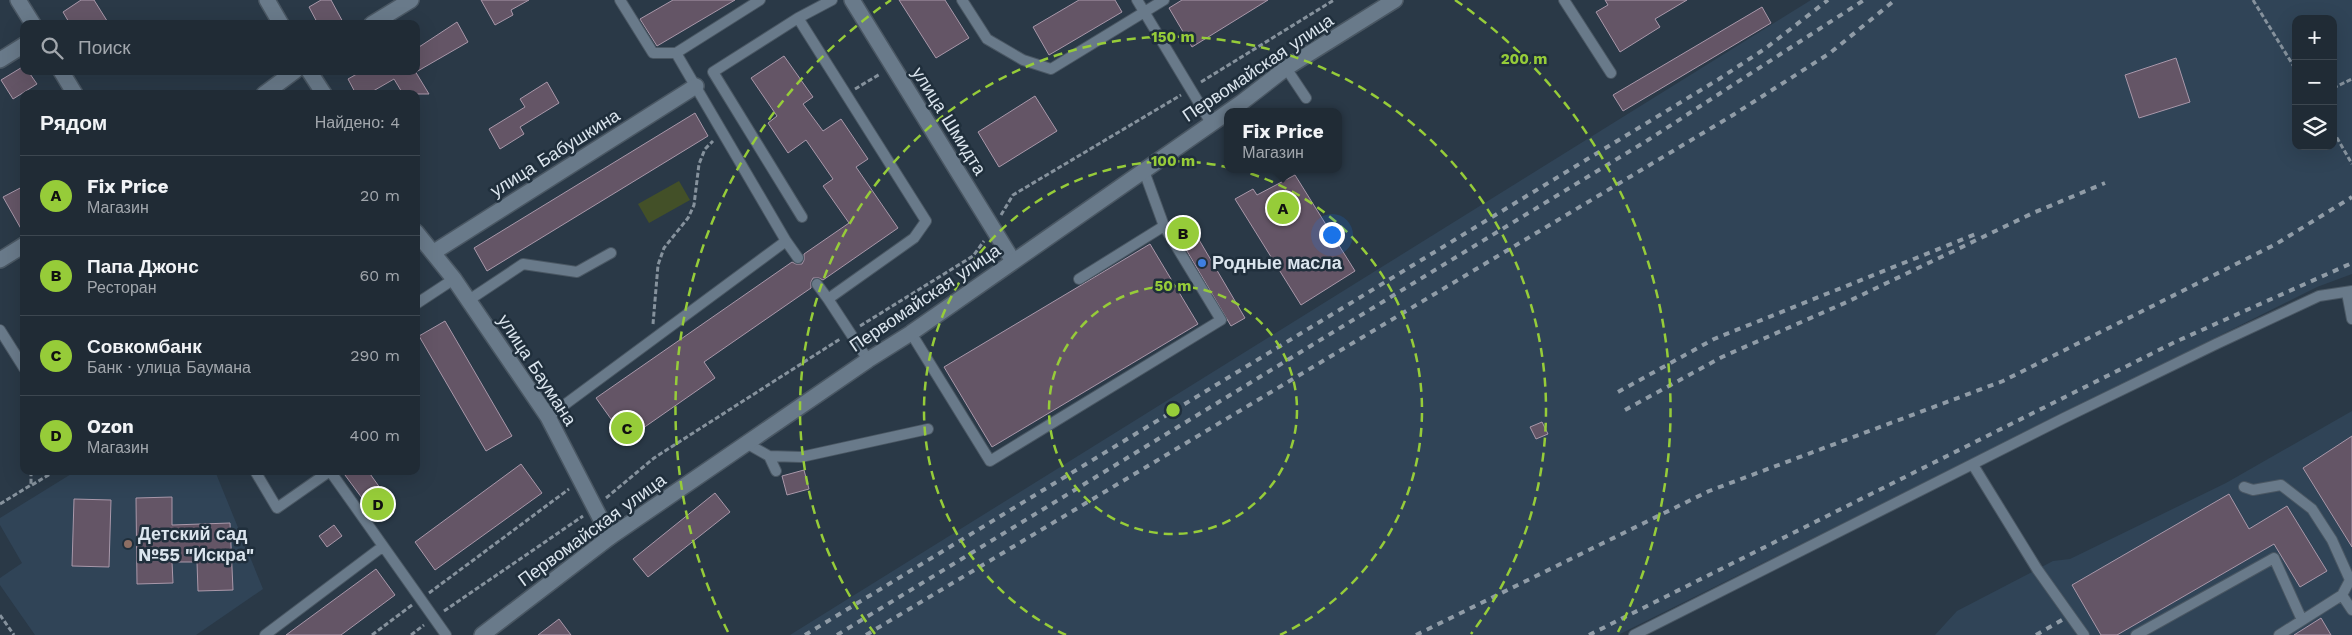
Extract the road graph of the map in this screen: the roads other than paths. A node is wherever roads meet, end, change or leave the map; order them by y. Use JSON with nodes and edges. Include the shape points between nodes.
{"nodes":[{"id":1,"x":18,"y":0,"type":"edge"},
{"id":2,"x":267,"y":0,"type":"edge"},
{"id":3,"x":411,"y":0,"type":"edge"},
{"id":4,"x":620,"y":0,"type":"edge"},
{"id":5,"x":760,"y":0,"type":"edge"},
{"id":6,"x":832,"y":0,"type":"edge"},
{"id":7,"x":852,"y":0,"type":"edge"},
{"id":8,"x":962,"y":0,"type":"edge"},
{"id":9,"x":1137,"y":0,"type":"edge"},
{"id":10,"x":1164,"y":0,"type":"edge"},
{"id":11,"x":1395,"y":0,"type":"edge"},
{"id":12,"x":1564,"y":0,"type":"edge"},
{"id":13,"x":1144,"y":12,"type":"junction"},
{"id":14,"x":798,"y":18,"type":"junction"},
{"id":15,"x":30,"y":20,"type":"edge"},
{"id":16,"x":279,"y":20,"type":"edge"},
{"id":17,"x":378,"y":20,"type":"edge"},
{"id":18,"x":20,"y":48,"type":"edge"},
{"id":19,"x":676,"y":53,"type":"junction"},
{"id":20,"x":0,"y":60,"type":"edge"},
{"id":21,"x":1286,"y":68,"type":"junction"},
{"id":22,"x":1611,"y":73,"type":"dead end"},
{"id":23,"x":63,"y":75,"type":"edge"},
{"id":24,"x":290,"y":75,"type":"edge"},
{"id":25,"x":312,"y":75,"type":"edge"},
{"id":26,"x":696,"y":86,"type":"junction"},
{"id":27,"x":73,"y":90,"type":"edge"},
{"id":28,"x":269,"y":90,"type":"edge"},
{"id":29,"x":321,"y":90,"type":"edge"},
{"id":30,"x":1306,"y":98,"type":"dead end"},
{"id":31,"x":1234,"y":108,"type":"edge"},
{"id":32,"x":1224,"y":114,"type":"edge"},
{"id":33,"x":1211,"y":123,"type":"junction"},
{"id":34,"x":1144,"y":171,"type":"junction"},
{"id":35,"x":802,"y":217,"type":"dead end"},
{"id":36,"x":1164,"y":226,"type":"junction"},
{"id":37,"x":420,"y":236,"type":"edge"},
{"id":38,"x":786,"y":241,"type":"junction"},
{"id":39,"x":20,"y":248,"type":"edge"},
{"id":40,"x":434,"y":252,"type":"junction"},
{"id":41,"x":611,"y":253,"type":"dead end"},
{"id":42,"x":798,"y":258,"type":"dead end"},
{"id":43,"x":0,"y":260,"type":"edge"},
{"id":44,"x":1012,"y":261,"type":"junction"},
{"id":45,"x":454,"y":279,"type":"junction"},
{"id":46,"x":1079,"y":279,"type":"dead end"},
{"id":47,"x":817,"y":284,"type":"dead end"},
{"id":48,"x":2350,"y":292,"type":"edge"},
{"id":49,"x":828,"y":299,"type":"junction"},
{"id":50,"x":469,"y":300,"type":"junction"},
{"id":51,"x":420,"y":301,"type":"edge"},
{"id":52,"x":2352,"y":318,"type":"edge"},
{"id":53,"x":0,"y":330,"type":"edge"},
{"id":54,"x":911,"y":333,"type":"junction"},
{"id":55,"x":868,"y":360,"type":"junction"},
{"id":56,"x":20,"y":362,"type":"edge"},
{"id":57,"x":548,"y":417,"type":"junction"},
{"id":58,"x":928,"y":430,"type":"dead end"},
{"id":59,"x":746,"y":442,"type":"junction"},
{"id":60,"x":769,"y":456,"type":"junction"},
{"id":61,"x":1973,"y":465,"type":"junction"},
{"id":62,"x":776,"y":471,"type":"dead end"},
{"id":63,"x":257,"y":475,"type":"edge"},
{"id":64,"x":324,"y":475,"type":"edge"},
{"id":65,"x":333,"y":475,"type":"edge"},
{"id":66,"x":2244,"y":487,"type":"dead end"},
{"id":67,"x":610,"y":537,"type":"junction"},
{"id":68,"x":382,"y":546,"type":"junction"},
{"id":69,"x":2342,"y":595,"type":"junction"},
{"id":70,"x":2352,"y":610,"type":"edge"},
{"id":71,"x":2302,"y":620,"type":"junction"},
{"id":72,"x":265,"y":635,"type":"edge"},
{"id":73,"x":446,"y":635,"type":"edge"},
{"id":74,"x":482,"y":635,"type":"edge"},
{"id":75,"x":1634,"y":635,"type":"edge"},
{"id":76,"x":2084,"y":635,"type":"edge"},
{"id":77,"x":2136,"y":635,"type":"edge"},
{"id":78,"x":2279,"y":635,"type":"edge"}],
"edges":[{"from":1,"to":15,"type":"street"},
{"from":2,"to":16,"type":"street"},
{"from":3,"to":17,"type":"street"},
{"from":4,"to":19,"type":"lane","via":[[653,53]]},
{"from":5,"to":19,"type":"lane"},
{"from":6,"to":14,"type":"lane"},
{"from":7,"to":44,"type":"street","name":"улица Шмидта"},
{"from":8,"to":13,"type":"lane","via":[[988,39],[1023,60],[1051,69]]},
{"from":9,"to":13,"type":"lane"},
{"from":10,"to":13,"type":"lane"},
{"from":11,"to":21,"type":"street","name":"Первомайская улица"},
{"from":12,"to":22,"type":"lane"},
{"from":13,"to":33,"type":"lane"},
{"from":14,"to":35,"type":"lane","via":[[713,72]]},
{"from":14,"to":49,"type":"lane","via":[[926,221],[914,238]]},
{"from":18,"to":20,"type":"street"},
{"from":19,"to":26,"type":"lane"},
{"from":21,"to":30,"type":"lane"},
{"from":21,"to":31,"type":"street","name":"Первомайская улица"},
{"from":23,"to":27,"type":"street"},
{"from":24,"to":28,"type":"street"},
{"from":25,"to":29,"type":"street"},
{"from":26,"to":38,"type":"lane"},
{"from":26,"to":40,"type":"street","name":"улица Бабушкина"},
{"from":32,"to":33,"type":"street","name":"Первомайская улица"},
{"from":33,"to":34,"type":"street","name":"Первомайская улица"},
{"from":34,"to":36,"type":"lane"},
{"from":34,"to":44,"type":"street","name":"Первомайская улица"},
{"from":36,"to":46,"type":"lane"},
{"from":36,"to":54,"type":"lane","via":[[1222,320],[990,461]]},
{"from":37,"to":40,"type":"street","name":"улица Баумана"},
{"from":38,"to":42,"type":"lane"},
{"from":38,"to":57,"type":"lane"},
{"from":39,"to":43,"type":"street"},
{"from":40,"to":45,"type":"street","name":"улица Баумана"},
{"from":41,"to":50,"type":"lane","via":[[577,272],[523,264]]},
{"from":44,"to":54,"type":"street","name":"Первомайская улица"},
{"from":45,"to":50,"type":"street","name":"улица Баумана"},
{"from":45,"to":51,"type":"lane"},
{"from":47,"to":49,"type":"lane"},
{"from":48,"to":52,"type":"lane"},
{"from":48,"to":61,"type":"lane","via":[[2319,296]]},
{"from":49,"to":55,"type":"lane"},
{"from":50,"to":57,"type":"street","name":"улица Баумана"},
{"from":53,"to":56,"type":"lane"},
{"from":54,"to":55,"type":"street","name":"Первомайская улица"},
{"from":55,"to":59,"type":"street","name":"Первомайская улица"},
{"from":57,"to":67,"type":"street","name":"улица Баумана"},
{"from":58,"to":60,"type":"lane","via":[[801,457]]},
{"from":59,"to":60,"type":"lane"},
{"from":59,"to":67,"type":"street","name":"Первомайская улица"},
{"from":60,"to":62,"type":"lane"},
{"from":61,"to":75,"type":"lane"},
{"from":61,"to":76,"type":"lane","via":[[2037,570]]},
{"from":63,"to":64,"type":"lane","via":[[276,508]]},
{"from":65,"to":68,"type":"lane"},
{"from":66,"to":69,"type":"lane","via":[[2253,490],[2281,485],[2312,509],[2332,540],[2350,580]]},
{"from":67,"to":74,"type":"street","name":"Первомайская улица"},
{"from":68,"to":72,"type":"lane"},
{"from":68,"to":73,"type":"lane"},
{"from":69,"to":70,"type":"lane"},
{"from":69,"to":71,"type":"lane"},
{"from":71,"to":77,"type":"lane","via":[[2274,558]]},
{"from":71,"to":78,"type":"lane"}]}
